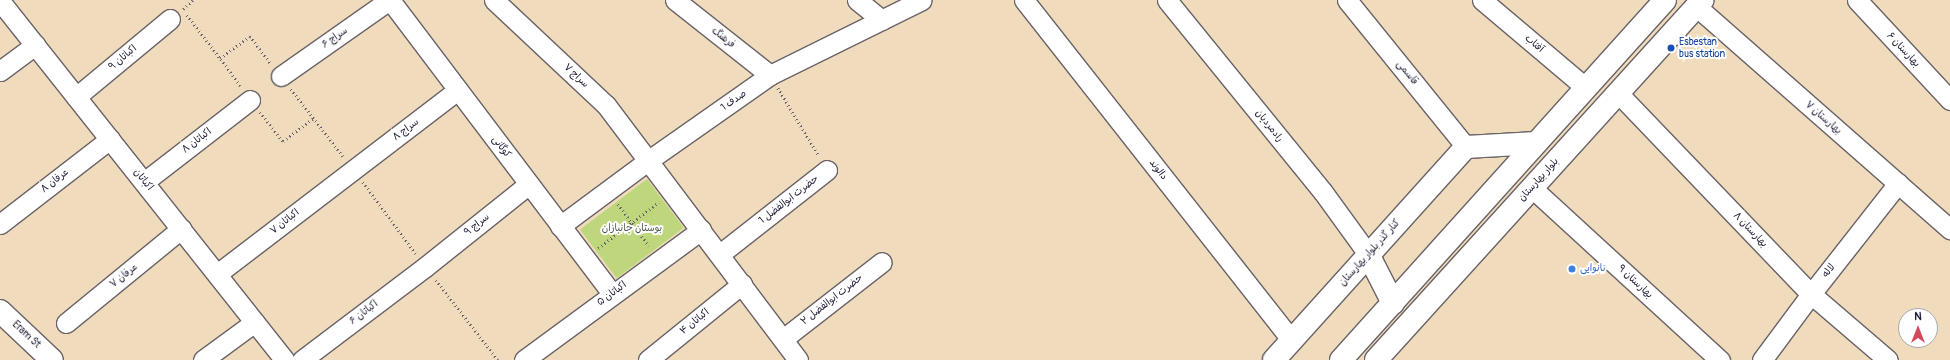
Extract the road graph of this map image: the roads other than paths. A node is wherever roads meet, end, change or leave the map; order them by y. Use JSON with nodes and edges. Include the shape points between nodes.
{"nodes":[{"id":1,"x":389,"y":0,"type":"edge"},
{"id":2,"x":494,"y":0,"type":"edge"},
{"id":3,"x":675,"y":0,"type":"edge"},
{"id":4,"x":857,"y":0,"type":"edge"},
{"id":5,"x":922,"y":0,"type":"edge"},
{"id":6,"x":1024,"y":0,"type":"edge"},
{"id":7,"x":1167,"y":0,"type":"edge"},
{"id":8,"x":1347,"y":0,"type":"edge"},
{"id":9,"x":1482,"y":0,"type":"edge"},
{"id":10,"x":1665,"y":0,"type":"edge"},
{"id":11,"x":1857,"y":0,"type":"edge"},
{"id":12,"x":5,"y":2,"type":"edge"},
{"id":13,"x":1700,"y":3,"type":"edge"},
{"id":14,"x":175,"y":12,"type":"road end"},
{"id":15,"x":882,"y":20,"type":"junction"},
{"id":16,"x":35,"y":45,"type":"junction"},
{"id":17,"x":0,"y":71,"type":"edge"},
{"id":18,"x":770,"y":75,"type":"junction"},
{"id":19,"x":281,"y":76,"type":"road end"},
{"id":20,"x":1586,"y":88,"type":"junction"},
{"id":21,"x":458,"y":90,"type":"junction"},
{"id":22,"x":1618,"y":93,"type":"junction"},
{"id":23,"x":76,"y":97,"type":"junction"},
{"id":24,"x":250,"y":100,"type":"road end"},
{"id":25,"x":1950,"y":100,"type":"edge"},
{"id":26,"x":110,"y":139,"type":"junction"},
{"id":27,"x":1536,"y":143,"type":"junction"},
{"id":28,"x":1466,"y":147,"type":"junction"},
{"id":29,"x":649,"y":160,"type":"junction"},
{"id":30,"x":354,"y":169,"type":"joint"},
{"id":31,"x":827,"y":170,"type":"road end"},
{"id":32,"x":144,"y":182,"type":"junction"},
{"id":33,"x":1898,"y":183,"type":"junction"},
{"id":34,"x":529,"y":184,"type":"junction"},
{"id":35,"x":1532,"y":188,"type":"junction"},
{"id":36,"x":0,"y":224,"type":"edge"},
{"id":37,"x":560,"y":226,"type":"junction"},
{"id":38,"x":181,"y":229,"type":"junction"},
{"id":39,"x":1950,"y":229,"type":"edge"},
{"id":40,"x":702,"y":230,"type":"junction"},
{"id":41,"x":720,"y":254,"type":"junction"},
{"id":42,"x":1368,"y":254,"type":"junction"},
{"id":43,"x":882,"y":262,"type":"dead end"},
{"id":44,"x":425,"y":266,"type":"joint"},
{"id":45,"x":217,"y":274,"type":"junction"},
{"id":46,"x":742,"y":284,"type":"junction"},
{"id":47,"x":612,"y":294,"type":"junction"},
{"id":48,"x":1811,"y":294,"type":"junction"},
{"id":49,"x":1393,"y":303,"type":"junction"},
{"id":50,"x":0,"y":310,"type":"edge"},
{"id":51,"x":255,"y":322,"type":"junction"},
{"id":52,"x":66,"y":323,"type":"dead end"},
{"id":53,"x":783,"y":339,"type":"junction"},
{"id":54,"x":1292,"y":340,"type":"junction"},
{"id":55,"x":52,"y":360,"type":"edge"},
{"id":56,"x":203,"y":360,"type":"edge"},
{"id":57,"x":285,"y":360,"type":"edge"},
{"id":58,"x":302,"y":360,"type":"edge"},
{"id":59,"x":524,"y":360,"type":"edge"},
{"id":60,"x":648,"y":360,"type":"edge"},
{"id":61,"x":798,"y":360,"type":"edge"},
{"id":62,"x":1274,"y":360,"type":"edge"},
{"id":63,"x":1342,"y":360,"type":"edge"},
{"id":64,"x":1376,"y":360,"type":"edge"},
{"id":65,"x":1720,"y":360,"type":"edge"},
{"id":66,"x":1762,"y":360,"type":"edge"},
{"id":67,"x":1888,"y":360,"type":"edge"}],
"edges":[{"from":1,"to":19,"type":"street","name":"سراج ۶"},
{"from":1,"to":21,"type":"street","name":"کوگانی"},
{"from":2,"to":29,"type":"street","name":"سراج ۷","via":[[606,105]]},
{"from":3,"to":18,"type":"street","name":"فرهنگ"},
{"from":4,"to":15,"type":"street"},
{"from":5,"to":15,"type":"street","name":"صدف 1"},
{"from":6,"to":54,"type":"street","name":"دالوند"},
{"from":7,"to":42,"type":"street","name":"رادمردیان","via":[[1323,192]]},
{"from":8,"to":28,"type":"street","name":"قاسمی"},
{"from":9,"to":20,"type":"street","name":"آفتاب"},
{"from":10,"to":20,"type":"main road"},
{"from":11,"to":25,"type":"street","name":"بهارستان ۶"},
{"from":12,"to":16,"type":"street","name":"اکباتان"},
{"from":13,"to":22,"type":"main road","name":"بلوار بهارستان"},
{"from":13,"to":33,"type":"street","name":"بهارستان ۷"},
{"from":14,"to":23,"type":"street","name":"اکباتان ۹"},
{"from":15,"to":18,"type":"street","name":"صدف 1"},
{"from":16,"to":17,"type":"street"},
{"from":16,"to":23,"type":"street","name":"اکباتان"},
{"from":18,"to":29,"type":"street","name":"صدف 1"},
{"from":20,"to":27,"type":"main road"},
{"from":21,"to":30,"type":"street","name":"سراج ۸"},
{"from":21,"to":34,"type":"street","name":"کوگانی"},
{"from":22,"to":35,"type":"main road","name":"بلوار بهارستان"},
{"from":22,"to":48,"type":"street","name":"بهارستان ۸"},
{"from":23,"to":26,"type":"street","name":"اکباتان"},
{"from":24,"to":32,"type":"street","name":"اکباتان ۸"},
{"from":26,"to":32,"type":"street","name":"اکباتان"},
{"from":26,"to":36,"type":"street","name":"عرفان ۸"},
{"from":27,"to":28,"type":"main road"},
{"from":27,"to":49,"type":"main road"},
{"from":28,"to":42,"type":"main road","name":"کنار گذر بلوار بهارستان"},
{"from":29,"to":37,"type":"street","name":"صدف 1"},
{"from":29,"to":40,"type":"street","name":"سراج ۷"},
{"from":30,"to":45,"type":"street","name":"اکباتان ۷"},
{"from":31,"to":41,"type":"street","name":"حضرت ابوالفضل 1"},
{"from":32,"to":38,"type":"street","name":"اکباتان"},
{"from":33,"to":39,"type":"street","name":"بهارستان ۷"},
{"from":33,"to":48,"type":"street","name":"لاله"},
{"from":34,"to":37,"type":"street","name":"کوگانی"},
{"from":34,"to":44,"type":"street","name":"سراج ۹"},
{"from":35,"to":64,"type":"main road","name":"بلوار بهارستان"},
{"from":35,"to":65,"type":"street","name":"بهارستان ۹"},
{"from":37,"to":47,"type":"street","name":"کوگانی"},
{"from":38,"to":45,"type":"street","name":"اکباتان"},
{"from":38,"to":52,"type":"street","name":"عرفان ۷"},
{"from":40,"to":41,"type":"street","name":"سراج ۷"},
{"from":40,"to":47,"type":"street","name":"اکباتان ۵"},
{"from":41,"to":46,"type":"street","name":"سراج ۷"},
{"from":42,"to":49,"type":"main road"},
{"from":42,"to":54,"type":"main road","name":"کنار گذر بلوار بهارستان"},
{"from":43,"to":53,"type":"street","name":"حضرت ابوالفضل ۲"},
{"from":44,"to":58,"type":"street","name":"اکباتان ۶"},
{"from":45,"to":51,"type":"street","name":"اکباتان"},
{"from":46,"to":53,"type":"street","name":"سراج ۷"},
{"from":46,"to":60,"type":"street","name":"اکباتان ۴"},
{"from":47,"to":59,"type":"street","name":"اکباتان ۵"},
{"from":48,"to":66,"type":"street","name":"لاله"},
{"from":48,"to":67,"type":"street","name":"بهارستان ۸"},
{"from":49,"to":63,"type":"main road"},
{"from":50,"to":55,"type":"main road","name":"Eram St"},
{"from":51,"to":56,"type":"street"},
{"from":51,"to":57,"type":"street","name":"اکباتان"},
{"from":53,"to":61,"type":"street","name":"سراج ۷"},
{"from":54,"to":62,"type":"main road","name":"کنار گذر بلوار بهارستان"}]}
